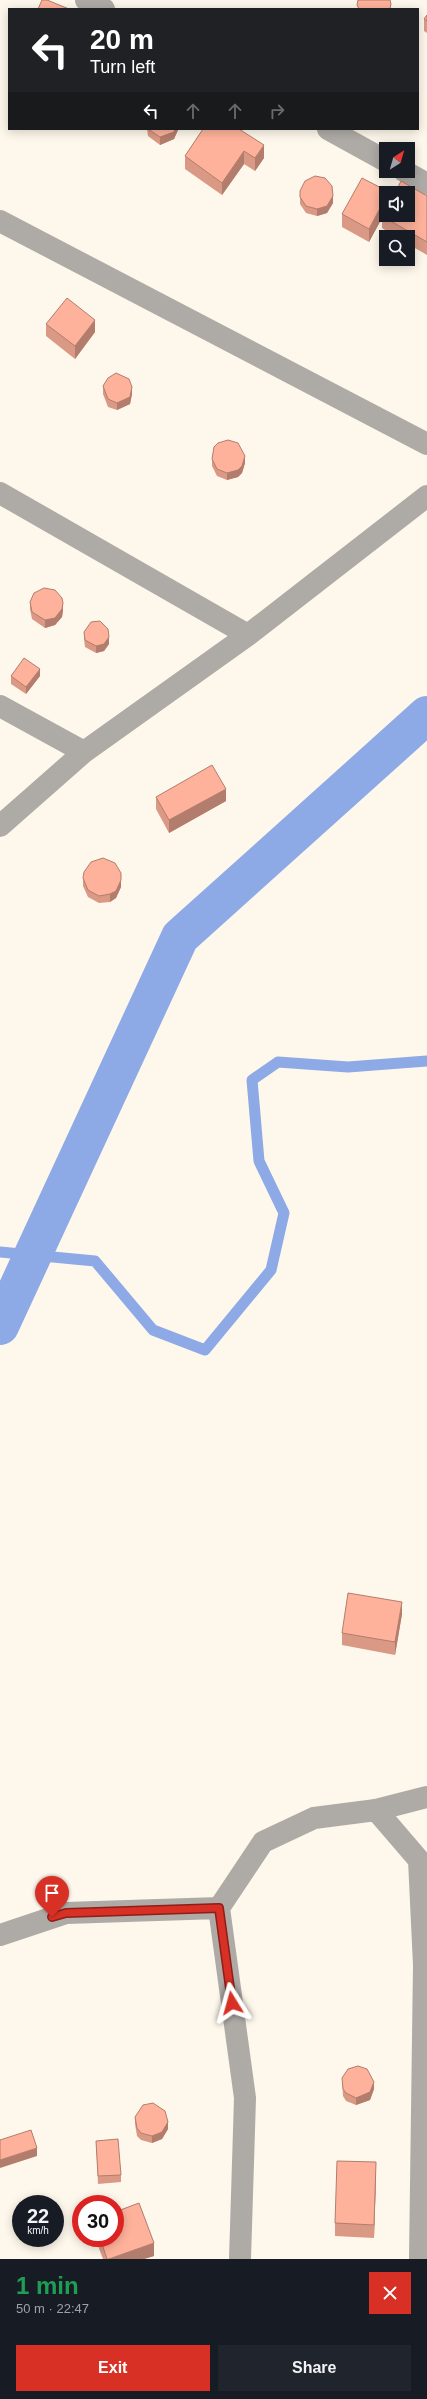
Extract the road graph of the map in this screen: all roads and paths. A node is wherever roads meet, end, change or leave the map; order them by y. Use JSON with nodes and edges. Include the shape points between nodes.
{"nodes":[{"id":1,"x":86,"y":0,"type":"edge"},
{"id":2,"x":102,"y":8,"type":"edge"},
{"id":3,"x":330,"y":130,"type":"edge"},
{"id":4,"x":379,"y":157,"type":"edge"},
{"id":5,"x":415,"y":177,"type":"edge"},
{"id":6,"x":427,"y":184,"type":"edge"},
{"id":7,"x":0,"y":221,"type":"edge"},
{"id":8,"x":427,"y":444,"type":"edge"},
{"id":9,"x":0,"y":493,"type":"edge"},
{"id":10,"x":427,"y":496,"type":"edge"},
{"id":11,"x":248,"y":635,"type":"junction"},
{"id":12,"x":0,"y":706,"type":"edge"},
{"id":13,"x":84,"y":752,"type":"junction"},
{"id":14,"x":0,"y":826,"type":"edge"},
{"id":15,"x":427,"y":1797,"type":"edge"},
{"id":16,"x":376,"y":1810,"type":"junction"},
{"id":17,"x":219,"y":1908,"type":"junction"},
{"id":18,"x":0,"y":1935,"type":"edge"},
{"id":19,"x":240,"y":2259,"type":"edge"},
{"id":20,"x":420,"y":2259,"type":"edge"}],
"edges":[{"from":1,"to":2,"type":"street"},
{"from":3,"to":4,"type":"street"},
{"from":5,"to":6,"type":"street"},
{"from":7,"to":8,"type":"street"},
{"from":9,"to":11,"type":"street"},
{"from":10,"to":11,"type":"street"},
{"from":11,"to":13,"type":"street"},
{"from":12,"to":13,"type":"street"},
{"from":13,"to":14,"type":"street"},
{"from":15,"to":16,"type":"street"},
{"from":16,"to":17,"type":"street","via":[[314,1818],[263,1842]]},
{"from":16,"to":20,"type":"street","via":[[419,1860],[424,1964]]},
{"from":17,"to":18,"type":"street","via":[[66,1913]]},
{"from":17,"to":19,"type":"street","via":[[245,2098]]}]}
